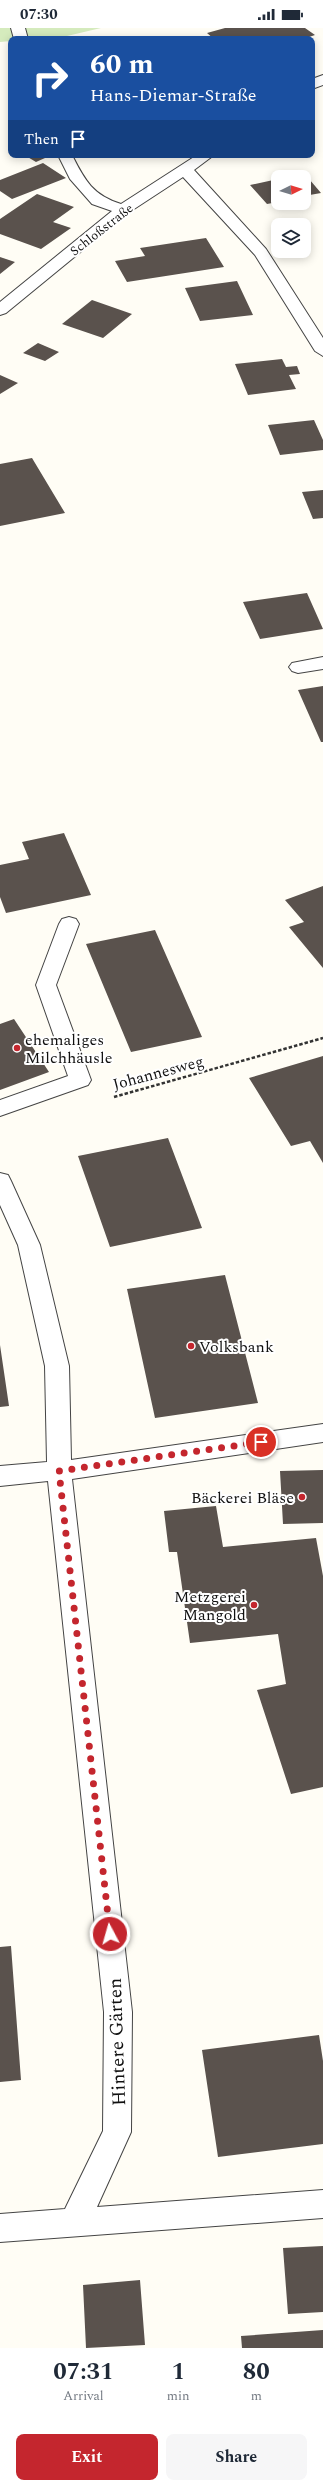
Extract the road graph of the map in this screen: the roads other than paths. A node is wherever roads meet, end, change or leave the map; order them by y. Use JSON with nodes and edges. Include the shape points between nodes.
{"nodes":[{"id":1,"x":66,"y":158,"type":"edge"},
{"id":2,"x":203,"y":158,"type":"edge"},
{"id":3,"x":185,"y":170,"type":"junction"},
{"id":4,"x":123,"y":210,"type":"junction"},
{"id":5,"x":0,"y":310,"type":"edge"},
{"id":6,"x":323,"y":351,"type":"edge"},
{"id":7,"x":323,"y":663,"type":"edge"},
{"id":8,"x":298,"y":667,"type":"dead end"},
{"id":9,"x":69,"y":924,"type":"dead end"},
{"id":10,"x":0,"y":1108,"type":"edge"},
{"id":11,"x":0,"y":1181,"type":"edge"},
{"id":12,"x":323,"y":1433,"type":"edge"},
{"id":13,"x":59,"y":1471,"type":"junction"},
{"id":14,"x":0,"y":1476,"type":"edge"},
{"id":15,"x":323,"y":2204,"type":"edge"},
{"id":16,"x":74,"y":2223,"type":"junction"},
{"id":17,"x":0,"y":2228,"type":"edge"}],
"edges":[{"from":1,"to":4,"type":"street","via":[[75,176],[97,201]]},
{"from":2,"to":3,"type":"street","name":"Schloßstraße"},
{"from":3,"to":4,"type":"street","name":"Schloßstraße"},
{"from":3,"to":6,"type":"street","via":[[261,252]]},
{"from":4,"to":5,"type":"street","name":"Schloßstraße"},
{"from":7,"to":8,"type":"street"},
{"from":9,"to":10,"type":"street","via":[[46,985],[80,1080]]},
{"from":11,"to":13,"type":"street","name":"Hintere Gärten","via":[[29,1245],[57,1366]]},
{"from":12,"to":13,"type":"street"},
{"from":13,"to":14,"type":"street"},
{"from":13,"to":16,"type":"street","name":"Hintere Gärten","via":[[118,2012],[117,2132]]},
{"from":15,"to":16,"type":"street"},
{"from":16,"to":17,"type":"street"}]}
